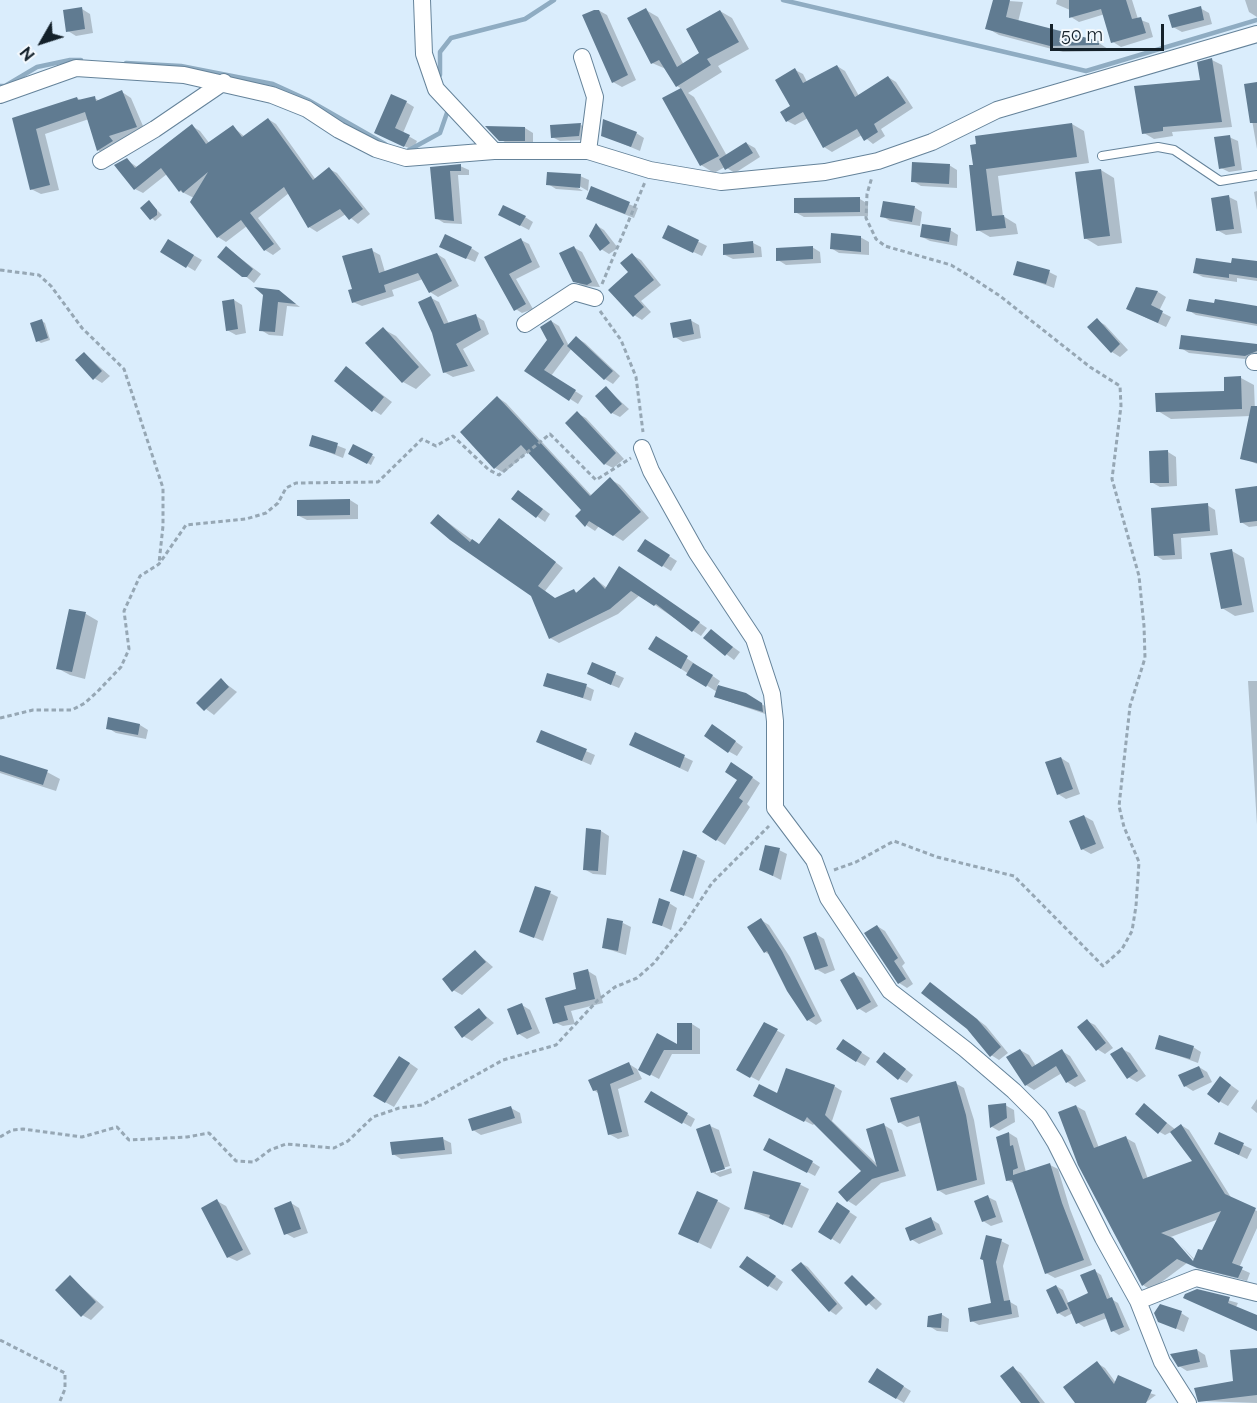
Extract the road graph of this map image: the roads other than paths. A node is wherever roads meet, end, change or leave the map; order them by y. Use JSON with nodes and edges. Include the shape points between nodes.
{"nodes":[{"id":1,"x":422,"y":0,"type":"edge"},
{"id":2,"x":1257,"y":34,"type":"edge"},
{"id":3,"x":582,"y":57,"type":"dead end"},
{"id":4,"x":224,"y":82,"type":"junction"},
{"id":5,"x":0,"y":95,"type":"edge"},
{"id":6,"x":494,"y":151,"type":"junction"},
{"id":7,"x":588,"y":151,"type":"junction"},
{"id":8,"x":1102,"y":156,"type":"dead end"},
{"id":9,"x":101,"y":161,"type":"dead end"},
{"id":10,"x":1257,"y":175,"type":"edge"},
{"id":11,"x":594,"y":298,"type":"road end"},
{"id":12,"x":525,"y":324,"type":"dead end"},
{"id":13,"x":642,"y":448,"type":"road end"},
{"id":14,"x":1257,"y":1293,"type":"edge"},
{"id":15,"x":1138,"y":1301,"type":"junction"},
{"id":16,"x":1188,"y":1403,"type":"edge"}],
"edges":[{"from":1,"to":6,"type":"street","via":[[424,54],[436,89]]},
{"from":2,"to":7,"type":"street","via":[[997,110],[932,142],[878,161],[825,172],[721,182],[650,170]]},
{"from":3,"to":7,"type":"street","via":[[595,97]]},
{"from":4,"to":5,"type":"street","via":[[184,75],[76,68]]},
{"from":4,"to":6,"type":"street","via":[[308,109],[376,149],[406,158]]},
{"from":4,"to":9,"type":"street"},
{"from":6,"to":7,"type":"street"},
{"from":8,"to":10,"type":"lane","via":[[1158,147],[1174,150],[1220,181]]},
{"from":11,"to":12,"type":"street","via":[[574,292]]},
{"from":13,"to":15,"type":"street","via":[[697,553],[754,639],[772,694],[775,808],[814,860],[841,920],[890,991],[973,1056],[1039,1116]]},
{"from":14,"to":15,"type":"street","via":[[1196,1278]]},
{"from":15,"to":16,"type":"street","via":[[1162,1362]]}]}
